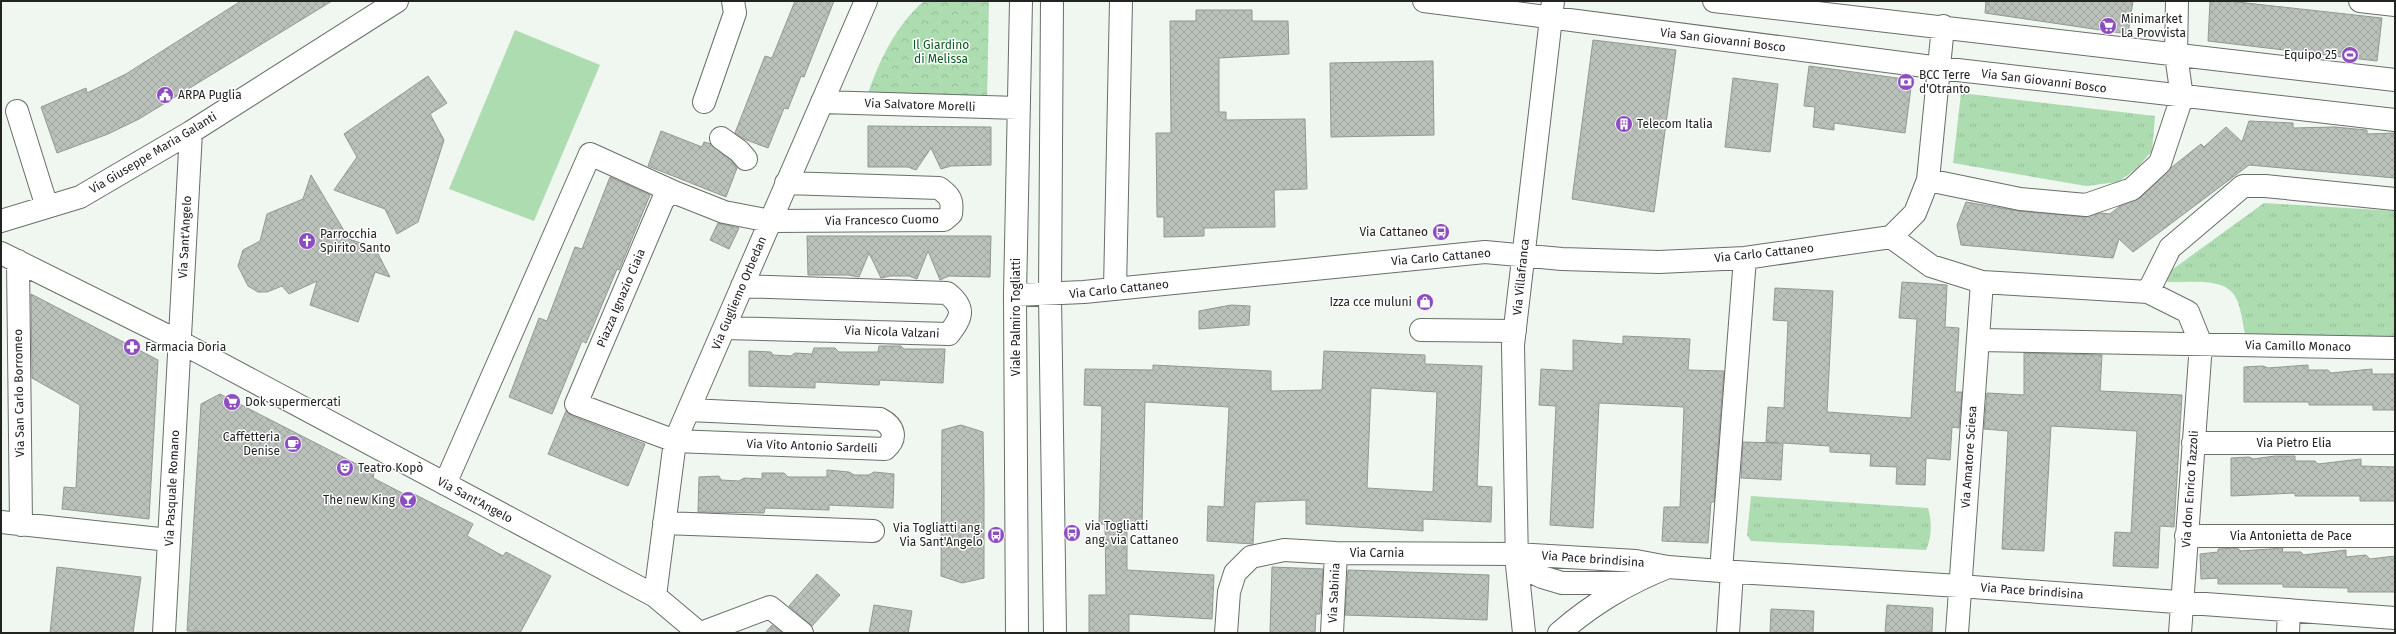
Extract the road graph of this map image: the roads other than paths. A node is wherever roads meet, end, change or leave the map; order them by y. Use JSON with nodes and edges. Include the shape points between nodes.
{"nodes":[{"id":1,"x":397,"y":1,"type":"edge"},
{"id":2,"x":733,"y":1,"type":"edge"},
{"id":3,"x":866,"y":1,"type":"edge"},
{"id":4,"x":1021,"y":1,"type":"edge"},
{"id":5,"x":1052,"y":1,"type":"edge"},
{"id":6,"x":1121,"y":1,"type":"edge"},
{"id":7,"x":1424,"y":1,"type":"edge"},
{"id":8,"x":1714,"y":1,"type":"edge"},
{"id":9,"x":2177,"y":1,"type":"edge"},
{"id":10,"x":2360,"y":1,"type":"edge"},
{"id":11,"x":2395,"y":5,"type":"edge"},
{"id":12,"x":1552,"y":9,"type":"edge"},
{"id":13,"x":1943,"y":26,"type":"junction"},
{"id":14,"x":2176,"y":55,"type":"junction"},
{"id":15,"x":1940,"y":68,"type":"junction"},
{"id":16,"x":2395,"y":80,"type":"edge"},
{"id":17,"x":2182,"y":97,"type":"junction"},
{"id":18,"x":704,"y":102,"type":"dead end"},
{"id":19,"x":822,"y":102,"type":"junction"},
{"id":20,"x":1019,"y":108,"type":"junction"},
{"id":21,"x":17,"y":111,"type":"dead end"},
{"id":22,"x":2395,"y":120,"type":"edge"},
{"id":23,"x":191,"y":132,"type":"junction"},
{"id":24,"x":721,"y":138,"type":"dead end"},
{"id":25,"x":746,"y":158,"type":"dead end"},
{"id":26,"x":1928,"y":180,"type":"junction"},
{"id":27,"x":786,"y":184,"type":"junction"},
{"id":28,"x":676,"y":193,"type":"junction"},
{"id":29,"x":2395,"y":198,"type":"edge"},
{"id":30,"x":47,"y":207,"type":"junction"},
{"id":31,"x":1,"y":221,"type":"edge"},
{"id":32,"x":770,"y":221,"type":"junction"},
{"id":33,"x":1891,"y":237,"type":"junction"},
{"id":34,"x":1522,"y":255,"type":"junction"},
{"id":35,"x":10,"y":257,"type":"edge"},
{"id":36,"x":1745,"y":258,"type":"junction"},
{"id":37,"x":1982,"y":282,"type":"junction"},
{"id":38,"x":742,"y":286,"type":"junction"},
{"id":39,"x":1115,"y":289,"type":"junction"},
{"id":40,"x":2148,"y":292,"type":"junction"},
{"id":41,"x":1015,"y":295,"type":"junction"},
{"id":42,"x":1050,"y":295,"type":"junction"},
{"id":43,"x":724,"y":328,"type":"junction"},
{"id":44,"x":1421,"y":330,"type":"dead end"},
{"id":45,"x":1515,"y":331,"type":"junction"},
{"id":46,"x":1978,"y":340,"type":"junction"},
{"id":47,"x":180,"y":342,"type":"junction"},
{"id":48,"x":2201,"y":344,"type":"junction"},
{"id":49,"x":2395,"y":348,"type":"edge"},
{"id":50,"x":688,"y":410,"type":"junction"},
{"id":51,"x":675,"y":441,"type":"junction"},
{"id":52,"x":2395,"y":443,"type":"edge"},
{"id":53,"x":2193,"y":444,"type":"junction"},
{"id":54,"x":445,"y":484,"type":"junction"},
{"id":55,"x":664,"y":523,"type":"junction"},
{"id":56,"x":11,"y":524,"type":"edge"},
{"id":57,"x":873,"y":531,"type":"dead end"},
{"id":58,"x":2186,"y":536,"type":"junction"},
{"id":59,"x":2395,"y":536,"type":"edge"},
{"id":60,"x":169,"y":540,"type":"junction"},
{"id":61,"x":1336,"y":553,"type":"junction"},
{"id":62,"x":1517,"y":559,"type":"junction"},
{"id":63,"x":1668,"y":567,"type":"junction"},
{"id":64,"x":1726,"y":571,"type":"junction"},
{"id":65,"x":1630,"y":583,"type":"junction"},
{"id":66,"x":1959,"y":586,"type":"junction"},
{"id":67,"x":655,"y":596,"type":"junction"},
{"id":68,"x":2182,"y":601,"type":"junction"},
{"id":69,"x":2289,"y":610,"type":"junction"},
{"id":70,"x":2395,"y":618,"type":"edge"},
{"id":71,"x":164,"y":633,"type":"edge"},
{"id":72,"x":700,"y":633,"type":"edge"},
{"id":73,"x":802,"y":633,"type":"edge"},
{"id":74,"x":1017,"y":633,"type":"edge"},
{"id":75,"x":1055,"y":633,"type":"edge"},
{"id":76,"x":1226,"y":633,"type":"edge"},
{"id":77,"x":1332,"y":633,"type":"edge"},
{"id":78,"x":1524,"y":633,"type":"edge"},
{"id":79,"x":1559,"y":633,"type":"edge"},
{"id":80,"x":1728,"y":633,"type":"edge"},
{"id":81,"x":1957,"y":633,"type":"edge"},
{"id":82,"x":2180,"y":633,"type":"edge"},
{"id":83,"x":2288,"y":633,"type":"edge"}],
"edges":[{"from":1,"to":23,"type":"street","name":"Via Giuseppe Maria Galanti"},
{"from":2,"to":18,"type":"street","via":[[734,13]]},
{"from":3,"to":19,"type":"street","name":"Via Gugliemo Orbedan"},
{"from":4,"to":20,"type":"street","name":"Viale Palmiro Togliatti"},
{"from":5,"to":42,"type":"street"},
{"from":6,"to":39,"type":"street"},
{"from":7,"to":12,"type":"street","name":"Via San Giovanni Bosco"},
{"from":8,"to":13,"type":"street"},
{"from":9,"to":14,"type":"street"},
{"from":10,"to":11,"type":"street"},
{"from":12,"to":15,"type":"street","name":"Via San Giovanni Bosco"},
{"from":12,"to":34,"type":"street","name":"Via Villafranca"},
{"from":13,"to":14,"type":"street"},
{"from":13,"to":15,"type":"street"},
{"from":14,"to":16,"type":"street"},
{"from":14,"to":17,"type":"street"},
{"from":15,"to":17,"type":"street","name":"Via San Giovanni Bosco"},
{"from":15,"to":26,"type":"street"},
{"from":17,"to":22,"type":"street","name":"Via San Giovanni Bosco"},
{"from":17,"to":26,"type":"street","via":[[2160,163],[2132,189],[2086,205],[2020,199]]},
{"from":19,"to":20,"type":"street","name":"Via Salvatore Morelli"},
{"from":19,"to":27,"type":"street","name":"Via Gugliemo Orbedan"},
{"from":20,"to":41,"type":"street","name":"Viale Palmiro Togliatti"},
{"from":21,"to":30,"type":"street"},
{"from":23,"to":30,"type":"street","name":"Via Giuseppe Maria Galanti","via":[[80,197]]},
{"from":23,"to":47,"type":"street","name":"Via Sant'Angelo"},
{"from":24,"to":25,"type":"street"},
{"from":26,"to":33,"type":"street","via":[[1915,213]]},
{"from":27,"to":32,"type":"street","name":"Via Gugliemo Orbedan"},
{"from":27,"to":32,"type":"street","name":"Via Francesco Cuomo","via":[[939,188],[949,195],[953,204],[952,214],[944,220]]},
{"from":28,"to":32,"type":"street","via":[[724,212]]},
{"from":28,"to":51,"type":"street","name":"Piazza Ignazio Ciaia","via":[[668,195],[663,200],[576,404]]},
{"from":28,"to":54,"type":"street","via":[[590,154]]},
{"from":29,"to":40,"type":"street","via":[[2243,186],[2170,248]]},
{"from":30,"to":31,"type":"street","name":"Via Giuseppe Maria Galanti"},
{"from":32,"to":38,"type":"street","name":"Via Gugliemo Orbedan"},
{"from":33,"to":36,"type":"street","name":"Via Carlo Cattaneo"},
{"from":33,"to":37,"type":"street","via":[[1931,266]]},
{"from":34,"to":36,"type":"street","name":"Via Carlo Cattaneo","via":[[1659,262]]},
{"from":34,"to":39,"type":"street","name":"Via Carlo Cattaneo","via":[[1485,252]]},
{"from":34,"to":45,"type":"street","name":"Via Villafranca"},
{"from":35,"to":47,"type":"street","name":"Via Sant'Angelo"},
{"from":35,"to":56,"type":"street","name":"Via San Carlo Borromeo"},
{"from":36,"to":64,"type":"street"},
{"from":37,"to":40,"type":"street"},
{"from":37,"to":46,"type":"street","name":"Via Amatore Sciesa"},
{"from":38,"to":43,"type":"street","name":"Via Gugliemo Orbedan"},
{"from":38,"to":43,"type":"street","name":"Via Nicola Valzani","via":[[946,293],[954,299],[961,313],[959,321],[949,334]]},
{"from":39,"to":42,"type":"street","name":"Via Carlo Cattaneo"},
{"from":40,"to":48,"type":"street","via":[[2188,312]]},
{"from":41,"to":42,"type":"street","name":"Via Carlo Cattaneo"},
{"from":41,"to":74,"type":"street","name":"Viale Palmiro Togliatti"},
{"from":42,"to":75,"type":"street"},
{"from":43,"to":50,"type":"street","name":"Via Gugliemo Orbedan"},
{"from":44,"to":45,"type":"street"},
{"from":45,"to":62,"type":"street","name":"Via Villafranca"},
{"from":46,"to":48,"type":"street","name":"Via Camillo Monaco"},
{"from":46,"to":66,"type":"street","name":"Via Amatore Sciesa"},
{"from":47,"to":54,"type":"street","name":"Via Sant'Angelo"},
{"from":47,"to":60,"type":"street","name":"Via Pasquale Romano"},
{"from":48,"to":49,"type":"street","name":"Via Camillo Monaco"},
{"from":48,"to":53,"type":"street","name":"Via don Enrico Tazzoli"},
{"from":50,"to":51,"type":"street","name":"Via Gugliemo Orbedan"},
{"from":50,"to":51,"type":"street","name":"Via Vito Antonio Sardelli","via":[[880,419],[889,423],[894,435],[891,444],[885,449]]},
{"from":51,"to":55,"type":"street","name":"Via Gugliemo Orbedan"},
{"from":52,"to":53,"type":"street","name":"Via Pietro Elia"},
{"from":53,"to":58,"type":"street","name":"Via don Enrico Tazzoli"},
{"from":54,"to":67,"type":"street","name":"Via Sant'Angelo"},
{"from":55,"to":57,"type":"street"},
{"from":55,"to":67,"type":"street","name":"Via Gugliemo Orbedan"},
{"from":56,"to":60,"type":"street","name":"Via San Carlo Borromeo"},
{"from":58,"to":59,"type":"street","name":"Via Antonietta de Pace"},
{"from":58,"to":68,"type":"street","name":"Via don Enrico Tazzoli"},
{"from":60,"to":71,"type":"street","name":"Via Pasquale Romano"},
{"from":61,"to":62,"type":"street","name":"Via Carnia"},
{"from":61,"to":76,"type":"street","name":"Via Carnia","via":[[1272,551],[1251,557],[1235,573],[1229,592]]},
{"from":61,"to":77,"type":"street","name":"Via Sabinia"},
{"from":62,"to":63,"type":"street","name":"Via Pace brindisina","via":[[1636,561]]},
{"from":62,"to":65,"type":"street","name":"Via Pace brindisina","via":[[1542,577],[1562,583]]},
{"from":62,"to":78,"type":"street","name":"Via Villafranca"},
{"from":63,"to":64,"type":"street","name":"Via Pace brindisina"},
{"from":63,"to":65,"type":"street","name":"Via Pace brindisina"},
{"from":64,"to":66,"type":"street","name":"Via Pace brindisina"},
{"from":64,"to":80,"type":"street"},
{"from":65,"to":79,"type":"street","name":"Via Pace brindisina","via":[[1584,612]]},
{"from":66,"to":68,"type":"street","name":"Via Pace brindisina"},
{"from":66,"to":81,"type":"street","name":"Via Amatore Sciesa"},
{"from":67,"to":72,"type":"street","name":"Via Sant'Angelo"},
{"from":68,"to":69,"type":"street","name":"Via Pace brindisina"},
{"from":68,"to":82,"type":"street","name":"Via don Enrico Tazzoli"},
{"from":69,"to":70,"type":"street","name":"Via Pace brindisina"},
{"from":69,"to":83,"type":"street"},
{"from":72,"to":73,"type":"street","via":[[770,607]]}]}
